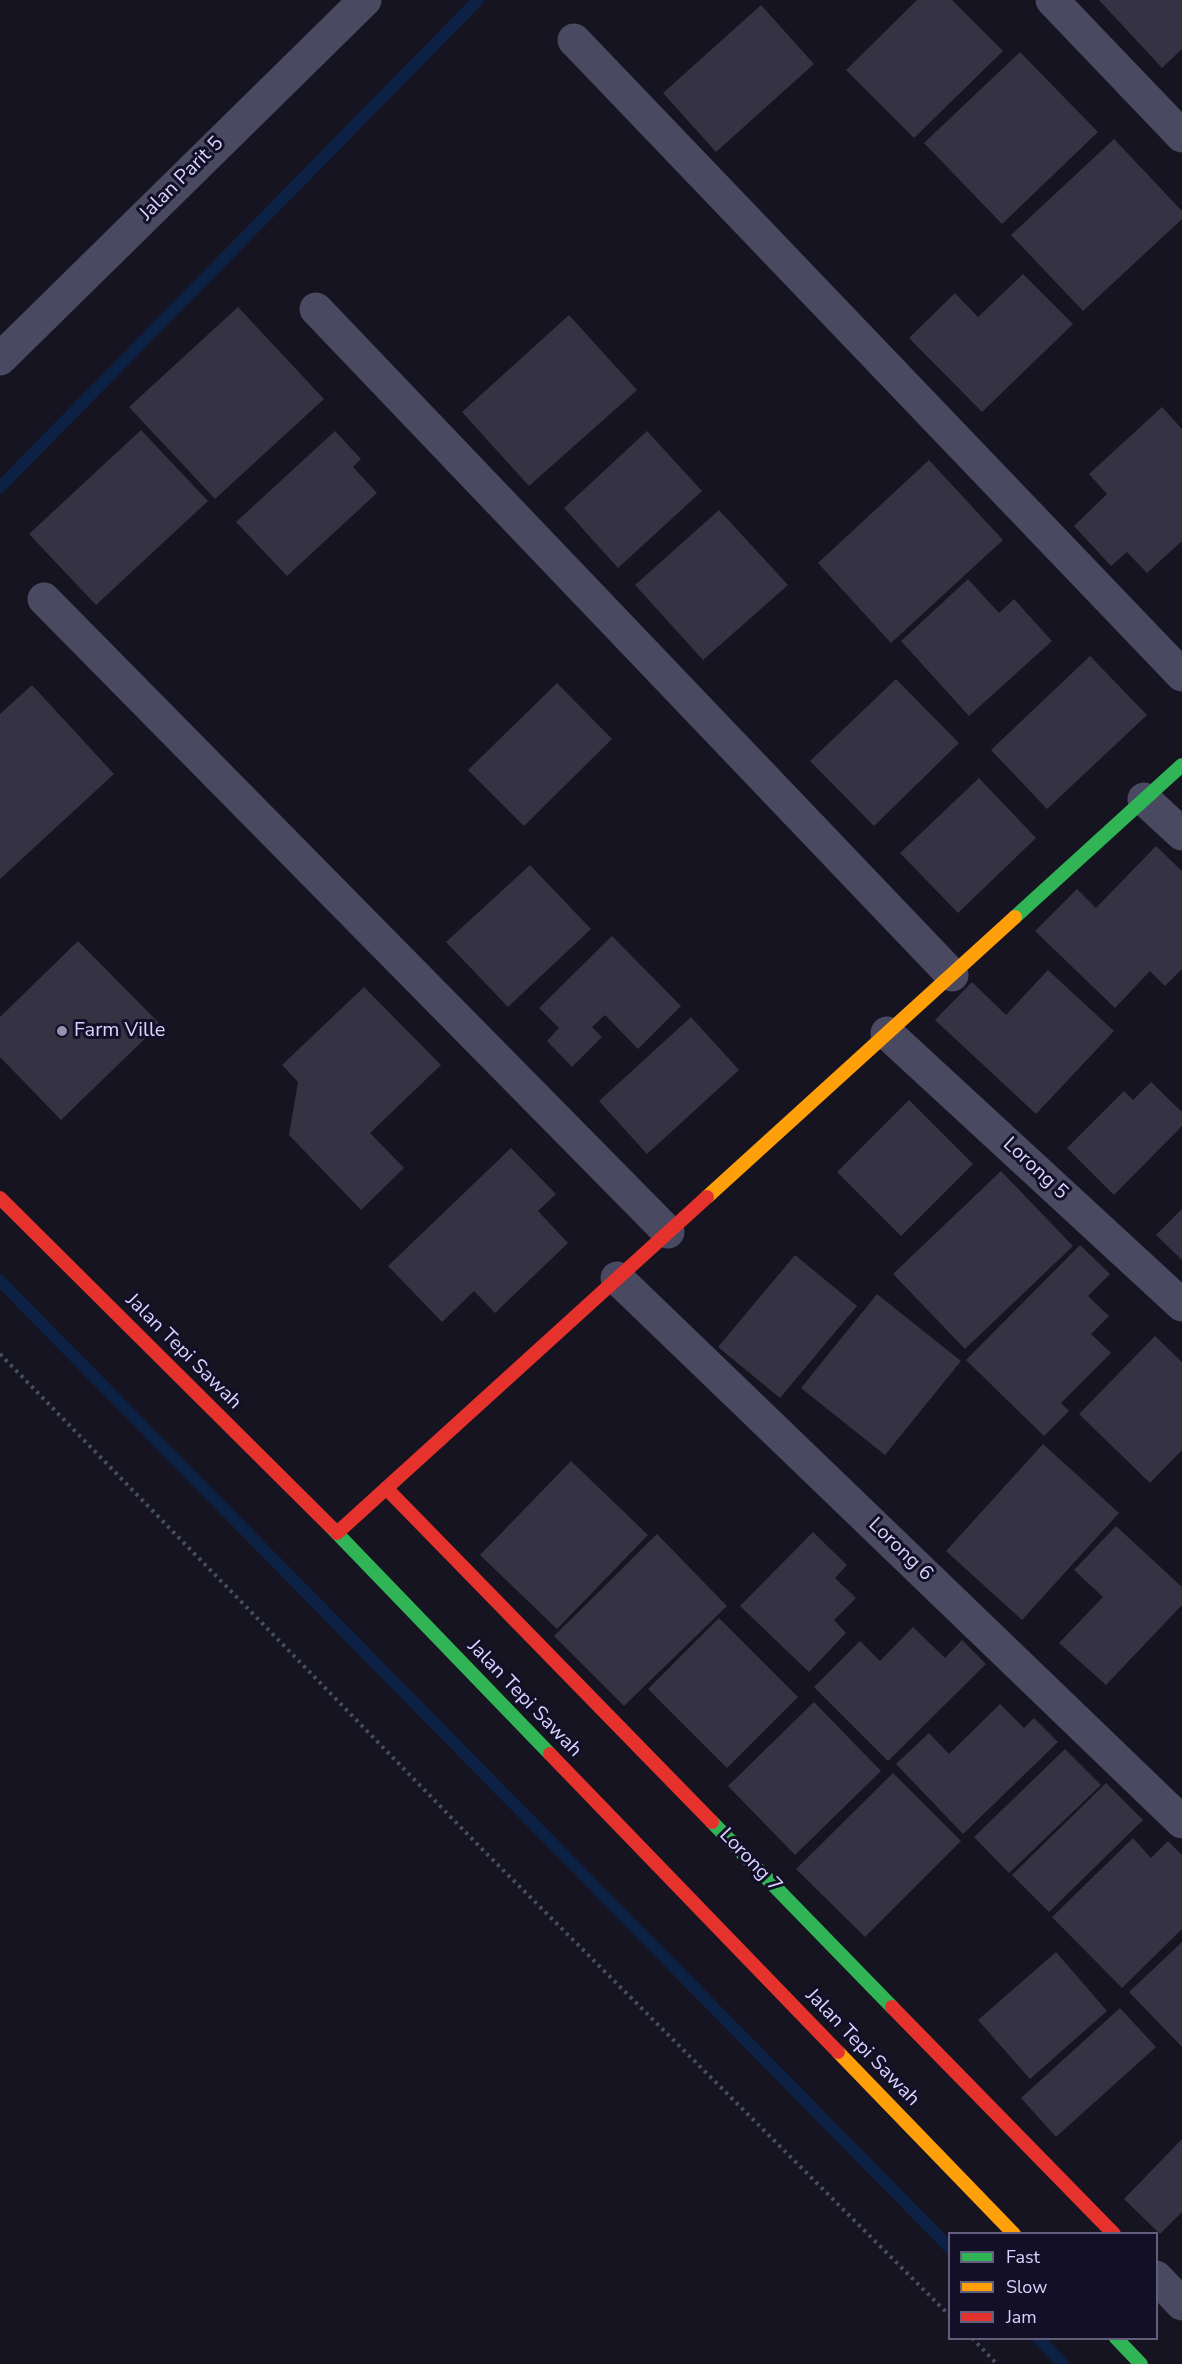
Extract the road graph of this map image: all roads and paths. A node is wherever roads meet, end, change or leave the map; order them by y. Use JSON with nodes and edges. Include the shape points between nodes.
{"nodes":[{"id":1,"x":365,"y":0,"type":"edge"},
{"id":2,"x":1053,"y":0,"type":"edge"},
{"id":3,"x":574,"y":40,"type":"dead end"},
{"id":4,"x":1182,"y":135,"type":"edge"},
{"id":5,"x":316,"y":309,"type":"dead end"},
{"id":6,"x":0,"y":359,"type":"edge"},
{"id":7,"x":44,"y":599,"type":"dead end"},
{"id":8,"x":1182,"y":675,"type":"edge"},
{"id":9,"x":1182,"y":765,"type":"edge"},
{"id":10,"x":1144,"y":799,"type":"junction"},
{"id":11,"x":1182,"y":834,"type":"edge"},
{"id":12,"x":952,"y":975,"type":"junction"},
{"id":13,"x":887,"y":1033,"type":"junction"},
{"id":14,"x":0,"y":1198,"type":"edge"},
{"id":15,"x":668,"y":1232,"type":"junction"},
{"id":16,"x":617,"y":1278,"type":"junction"},
{"id":17,"x":1182,"y":1305,"type":"edge"},
{"id":18,"x":0,"y":1354,"type":"edge"},
{"id":19,"x":386,"y":1488,"type":"junction"},
{"id":20,"x":337,"y":1533,"type":"junction"},
{"id":21,"x":1182,"y":1822,"type":"edge"},
{"id":22,"x":1012,"y":2232,"type":"edge"},
{"id":23,"x":1112,"y":2232,"type":"edge"},
{"id":24,"x":1158,"y":2279,"type":"edge"},
{"id":25,"x":1182,"y":2304,"type":"edge"},
{"id":26,"x":948,"y":2314,"type":"edge"},
{"id":27,"x":974,"y":2340,"type":"edge"},
{"id":28,"x":1118,"y":2340,"type":"edge"},
{"id":29,"x":997,"y":2364,"type":"edge"},
{"id":30,"x":1140,"y":2364,"type":"edge"}],
"edges":[{"from":1,"to":6,"type":"street","name":"Jalan Parit 5"},
{"from":2,"to":4,"type":"street"},
{"from":3,"to":8,"type":"street"},
{"from":5,"to":12,"type":"street"},
{"from":7,"to":15,"type":"street"},
{"from":9,"to":10,"type":"street"},
{"from":10,"to":11,"type":"street"},
{"from":10,"to":12,"type":"street"},
{"from":12,"to":13,"type":"street"},
{"from":13,"to":15,"type":"street"},
{"from":13,"to":17,"type":"street","name":"Lorong 5"},
{"from":14,"to":20,"type":"street","name":"Jalan Tepi Sawah"},
{"from":15,"to":16,"type":"street"},
{"from":16,"to":19,"type":"street"},
{"from":16,"to":21,"type":"street","name":"Lorong 6"},
{"from":18,"to":26,"type":"path","via":[[471,1838]]},
{"from":19,"to":20,"type":"street"},
{"from":19,"to":23,"type":"street","name":"Lorong 7"},
{"from":20,"to":22,"type":"street","name":"Jalan Tepi Sawah"},
{"from":24,"to":25,"type":"street"},
{"from":27,"to":29,"type":"path"},
{"from":28,"to":30,"type":"street"}]}
